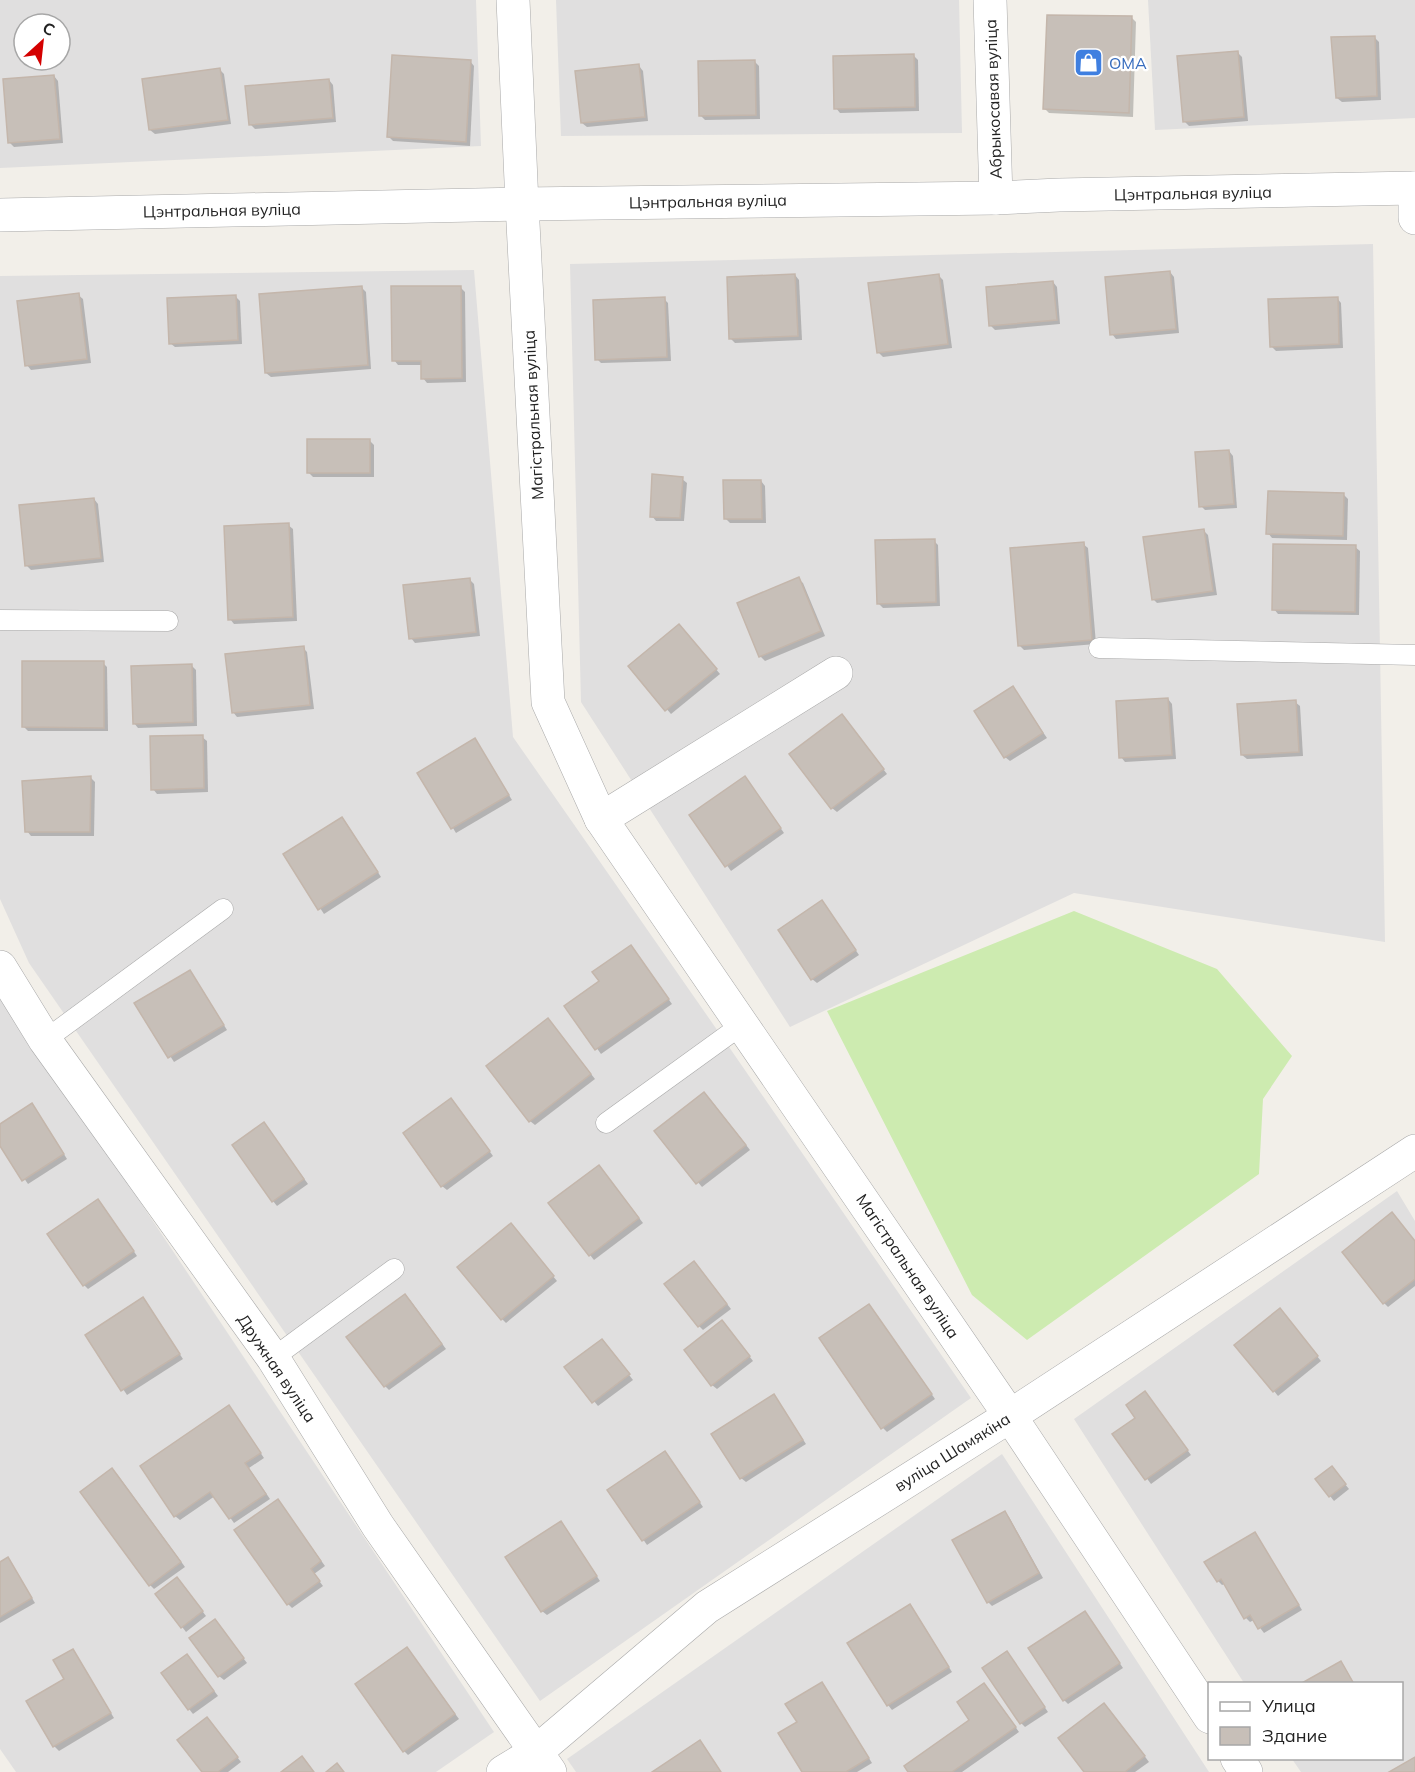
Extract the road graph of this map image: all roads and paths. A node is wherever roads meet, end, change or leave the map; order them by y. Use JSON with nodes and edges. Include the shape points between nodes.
{"nodes":[{"id":1,"x":513,"y":0,"type":"edge"},
{"id":2,"x":990,"y":0,"type":"edge"},
{"id":3,"x":1415,"y":188,"type":"edge"},
{"id":4,"x":996,"y":198,"type":"junction"},
{"id":5,"x":522,"y":204,"type":"junction"},
{"id":6,"x":0,"y":215,"type":"edge"},
{"id":7,"x":1415,"y":218,"type":"edge"},
{"id":8,"x":0,"y":620,"type":"edge"},
{"id":9,"x":168,"y":621,"type":"dead end"},
{"id":10,"x":1099,"y":648,"type":"dead end"},
{"id":11,"x":1415,"y":655,"type":"edge"},
{"id":12,"x":836,"y":673,"type":"dead end"},
{"id":13,"x":602,"y":819,"type":"junction"},
{"id":14,"x":223,"y":909,"type":"dead end"},
{"id":15,"x":0,"y":967,"type":"edge"},
{"id":16,"x":743,"y":1024,"type":"junction"},
{"id":17,"x":45,"y":1040,"type":"junction"},
{"id":18,"x":606,"y":1123,"type":"dead end"},
{"id":19,"x":1415,"y":1150,"type":"edge"},
{"id":20,"x":394,"y":1269,"type":"dead end"},
{"id":21,"x":273,"y":1358,"type":"junction"},
{"id":22,"x":1010,"y":1416,"type":"junction"},
{"id":23,"x":1208,"y":1715,"type":"edge"},
{"id":24,"x":542,"y":1762,"type":"edge"},
{"id":25,"x":503,"y":1772,"type":"edge"}],
"edges":[{"from":1,"to":5,"type":"street","name":"Магістральная вуліца"},
{"from":2,"to":4,"type":"street","name":"Абрыкосавая вуліца"},
{"from":3,"to":4,"type":"street","name":"Цэнтральная вуліца"},
{"from":3,"to":7,"type":"street"},
{"from":4,"to":5,"type":"street","name":"Цэнтральная вуліца"},
{"from":5,"to":6,"type":"street","name":"Цэнтральная вуліца"},
{"from":5,"to":13,"type":"street","name":"Магістральная вуліца","via":[[548,702]]},
{"from":8,"to":9,"type":"lane"},
{"from":10,"to":11,"type":"lane"},
{"from":12,"to":13,"type":"street"},
{"from":13,"to":16,"type":"street","name":"Магістральная вуліца"},
{"from":14,"to":17,"type":"lane"},
{"from":15,"to":17,"type":"street","name":"Дружная вуліца"},
{"from":16,"to":18,"type":"lane"},
{"from":16,"to":22,"type":"street","name":"Магістральная вуліца"},
{"from":17,"to":21,"type":"street","name":"Дружная вуліца"},
{"from":19,"to":22,"type":"street","name":"вуліца Шамякіна"},
{"from":20,"to":21,"type":"lane"},
{"from":21,"to":24,"type":"street","name":"Дружная вуліца","via":[[378,1526]]},
{"from":22,"to":23,"type":"street","name":"Магістральная вуліца"},
{"from":22,"to":24,"type":"street","name":"вуліца Шамякіна","via":[[707,1607]]},
{"from":24,"to":25,"type":"street","name":"вуліца Шамякіна"}]}
